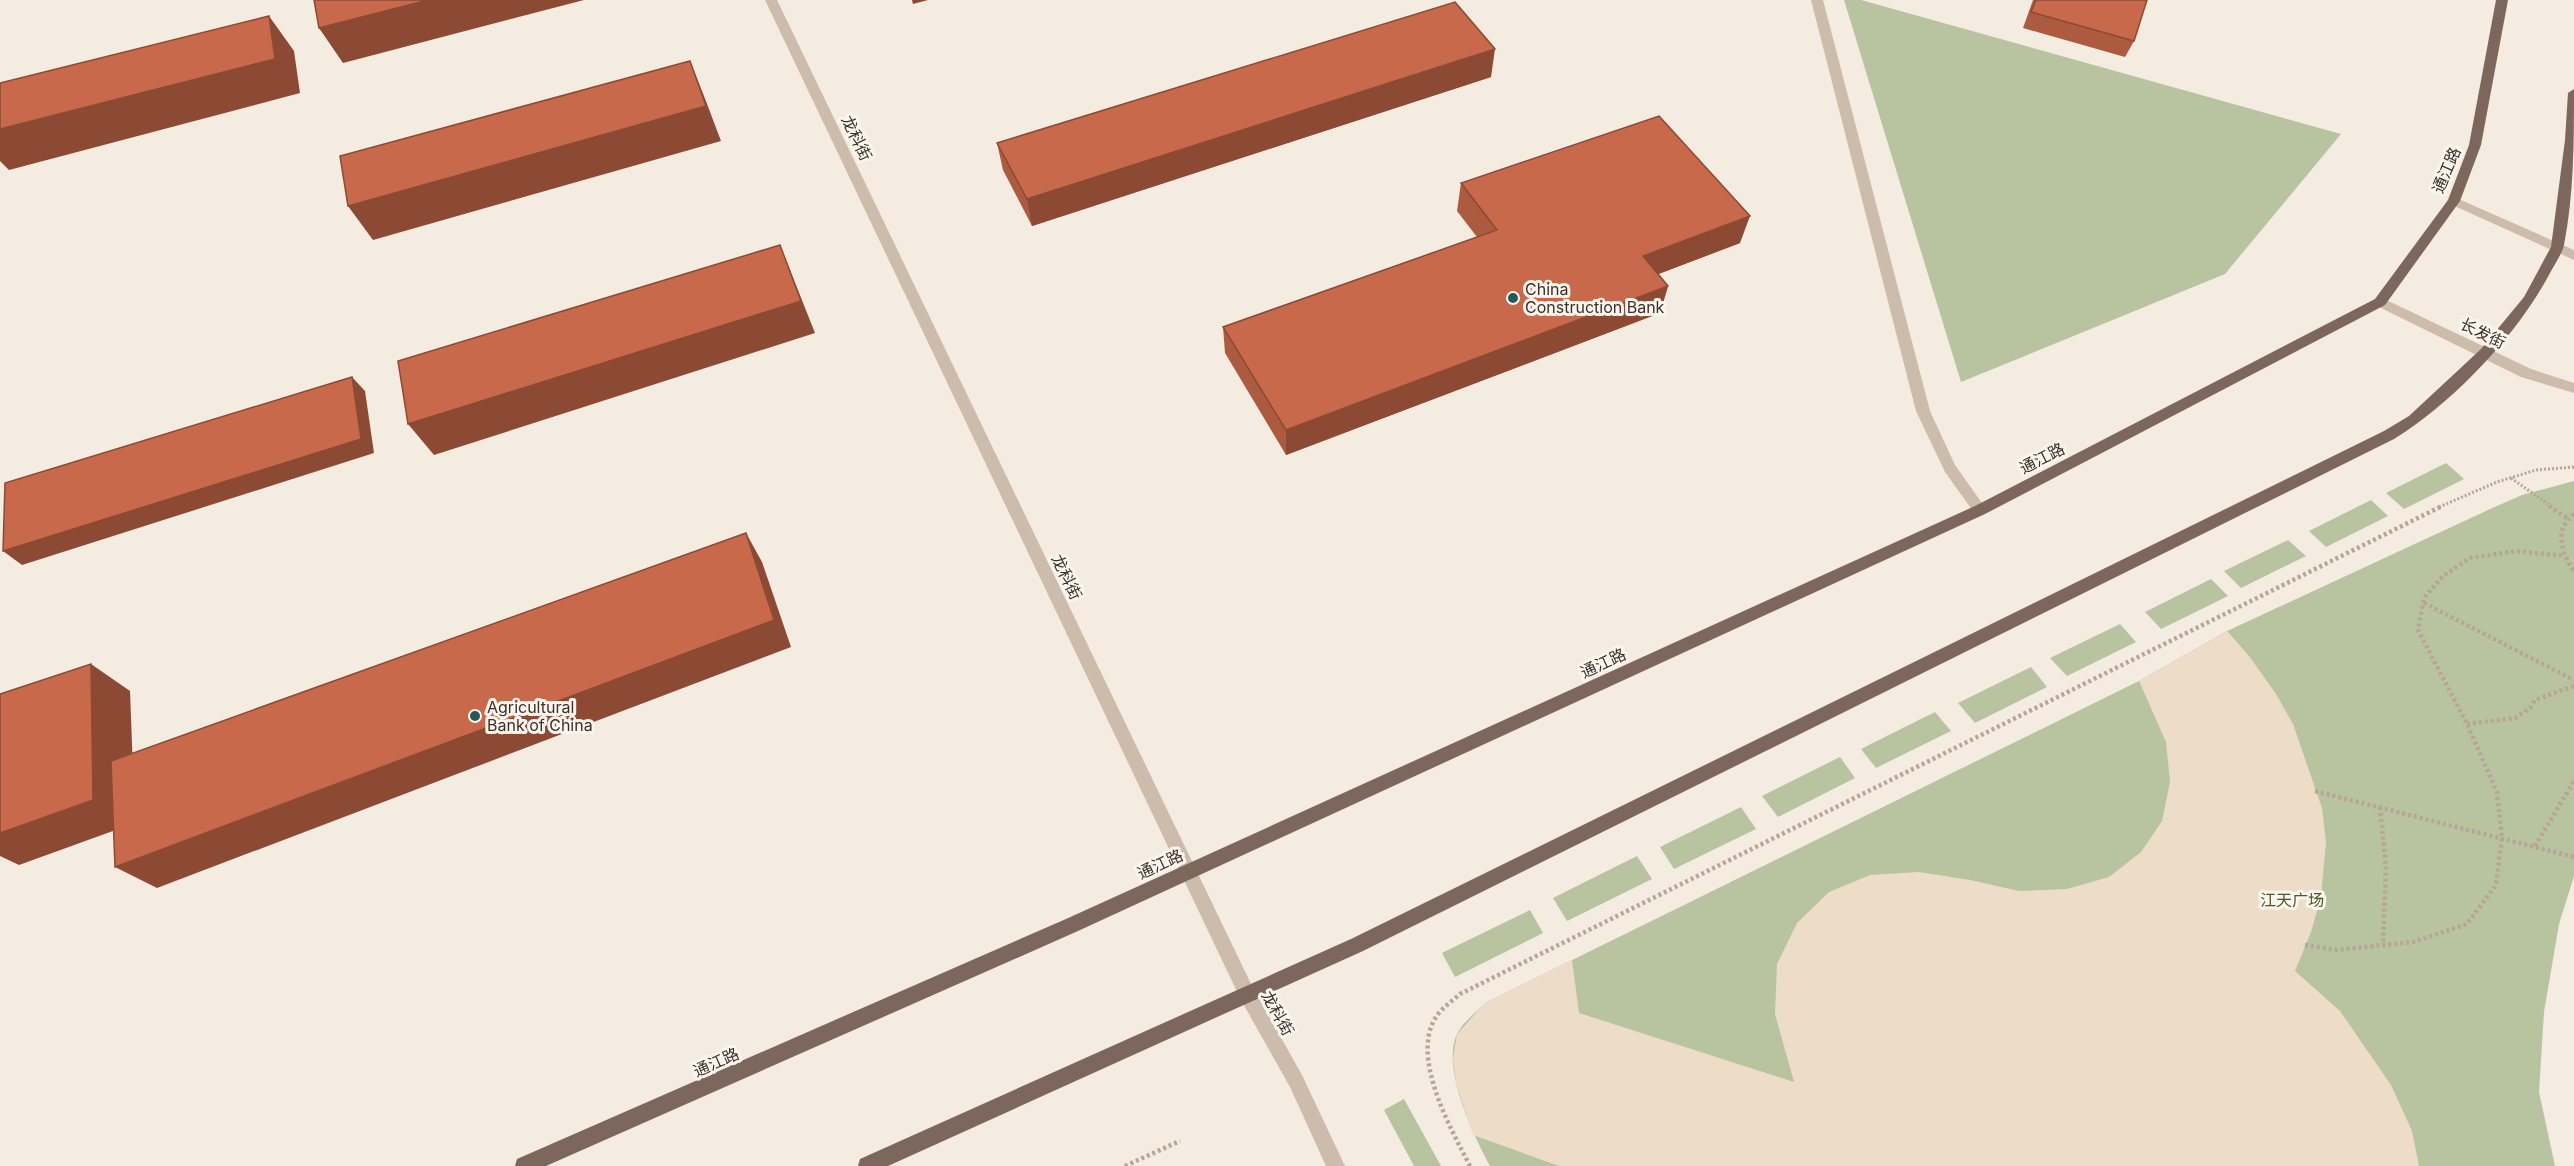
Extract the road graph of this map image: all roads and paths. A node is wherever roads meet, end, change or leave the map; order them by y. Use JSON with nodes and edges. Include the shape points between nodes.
{"nodes":[{"id":1,"x":771,"y":0,"type":"edge"},
{"id":2,"x":1817,"y":0,"type":"edge"},
{"id":3,"x":2502,"y":0,"type":"edge"},
{"id":4,"x":2574,"y":93,"type":"edge"},
{"id":5,"x":2454,"y":201,"type":"junction"},
{"id":6,"x":2557,"y":247,"type":"junction"},
{"id":7,"x":2574,"y":255,"type":"edge"},
{"id":8,"x":2380,"y":302,"type":"junction"},
{"id":9,"x":2486,"y":353,"type":"junction"},
{"id":10,"x":2574,"y":388,"type":"edge"},
{"id":11,"x":2574,"y":467,"type":"edge"},
{"id":12,"x":2511,"y":478,"type":"junction"},
{"id":13,"x":1980,"y":510,"type":"junction"},
{"id":14,"x":2574,"y":514,"type":"edge"},
{"id":15,"x":2568,"y":519,"type":"junction"},
{"id":16,"x":2565,"y":556,"type":"junction"},
{"id":17,"x":2574,"y":572,"type":"edge"},
{"id":18,"x":2424,"y":603,"type":"junction"},
{"id":19,"x":2574,"y":680,"type":"edge"},
{"id":20,"x":2574,"y":686,"type":"edge"},
{"id":21,"x":2467,"y":723,"type":"junction"},
{"id":22,"x":2574,"y":781,"type":"edge"},
{"id":23,"x":2315,"y":791,"type":"dead end"},
{"id":24,"x":2380,"y":807,"type":"junction"},
{"id":25,"x":2502,"y":838,"type":"junction"},
{"id":26,"x":2535,"y":846,"type":"junction"},
{"id":27,"x":2574,"y":857,"type":"edge"},
{"id":28,"x":1188,"y":871,"type":"junction"},
{"id":29,"x":2305,"y":945,"type":"dead end"},
{"id":30,"x":2383,"y":945,"type":"junction"},
{"id":31,"x":1247,"y":994,"type":"junction"},
{"id":32,"x":1180,"y":1141,"type":"dead end"},
{"id":33,"x":524,"y":1166,"type":"edge"},
{"id":34,"x":867,"y":1166,"type":"edge"},
{"id":35,"x":1125,"y":1166,"type":"edge"},
{"id":36,"x":1336,"y":1166,"type":"edge"},
{"id":37,"x":1470,"y":1166,"type":"edge"}],
"edges":[{"from":1,"to":28,"type":"street","name":"龙科街"},
{"from":2,"to":13,"type":"street","via":[[1923,411],[1950,468]]},
{"from":3,"to":5,"type":"main road","name":"通江路","via":[[2475,146]]},
{"from":4,"to":6,"type":"main road"},
{"from":5,"to":6,"type":"street"},
{"from":5,"to":8,"type":"main road","name":"通江路"},
{"from":6,"to":7,"type":"street"},
{"from":6,"to":9,"type":"main road","via":[[2529,300]]},
{"from":8,"to":9,"type":"street","name":"长发街"},
{"from":8,"to":13,"type":"main road","name":"通江路"},
{"from":9,"to":10,"type":"street","name":"长发街"},
{"from":9,"to":31,"type":"main road","via":[[2414,420],[2389,435],[1357,945]]},
{"from":11,"to":12,"type":"path","via":[[2536,470]]},
{"from":12,"to":15,"type":"path"},
{"from":12,"to":37,"type":"path","via":[[2423,514],[1460,994],[1435,1019],[1430,1077],[1443,1115]]},
{"from":13,"to":28,"type":"main road","name":"通江路"},
{"from":14,"to":15,"type":"path"},
{"from":15,"to":16,"type":"path","via":[[2561,531]]},
{"from":16,"to":17,"type":"path"},
{"from":16,"to":18,"type":"path","via":[[2516,550],[2470,558],[2443,576]]},
{"from":18,"to":19,"type":"path"},
{"from":18,"to":21,"type":"path","via":[[2418,630]]},
{"from":20,"to":21,"type":"path","via":[[2535,700],[2532,709],[2520,716]]},
{"from":21,"to":25,"type":"path","via":[[2498,792]]},
{"from":22,"to":26,"type":"path"},
{"from":23,"to":24,"type":"path"},
{"from":24,"to":25,"type":"path"},
{"from":24,"to":30,"type":"path","via":[[2386,867]]},
{"from":25,"to":26,"type":"path"},
{"from":25,"to":30,"type":"path","via":[[2496,885],[2467,924],[2414,942]]},
{"from":26,"to":27,"type":"path"},
{"from":28,"to":31,"type":"street","name":"龙科街"},
{"from":28,"to":33,"type":"main road","name":"通江路"},
{"from":29,"to":30,"type":"path","via":[[2337,950]]},
{"from":31,"to":34,"type":"main road"},
{"from":31,"to":36,"type":"street","name":"龙科街","via":[[1296,1081]]},
{"from":32,"to":35,"type":"path"}]}
